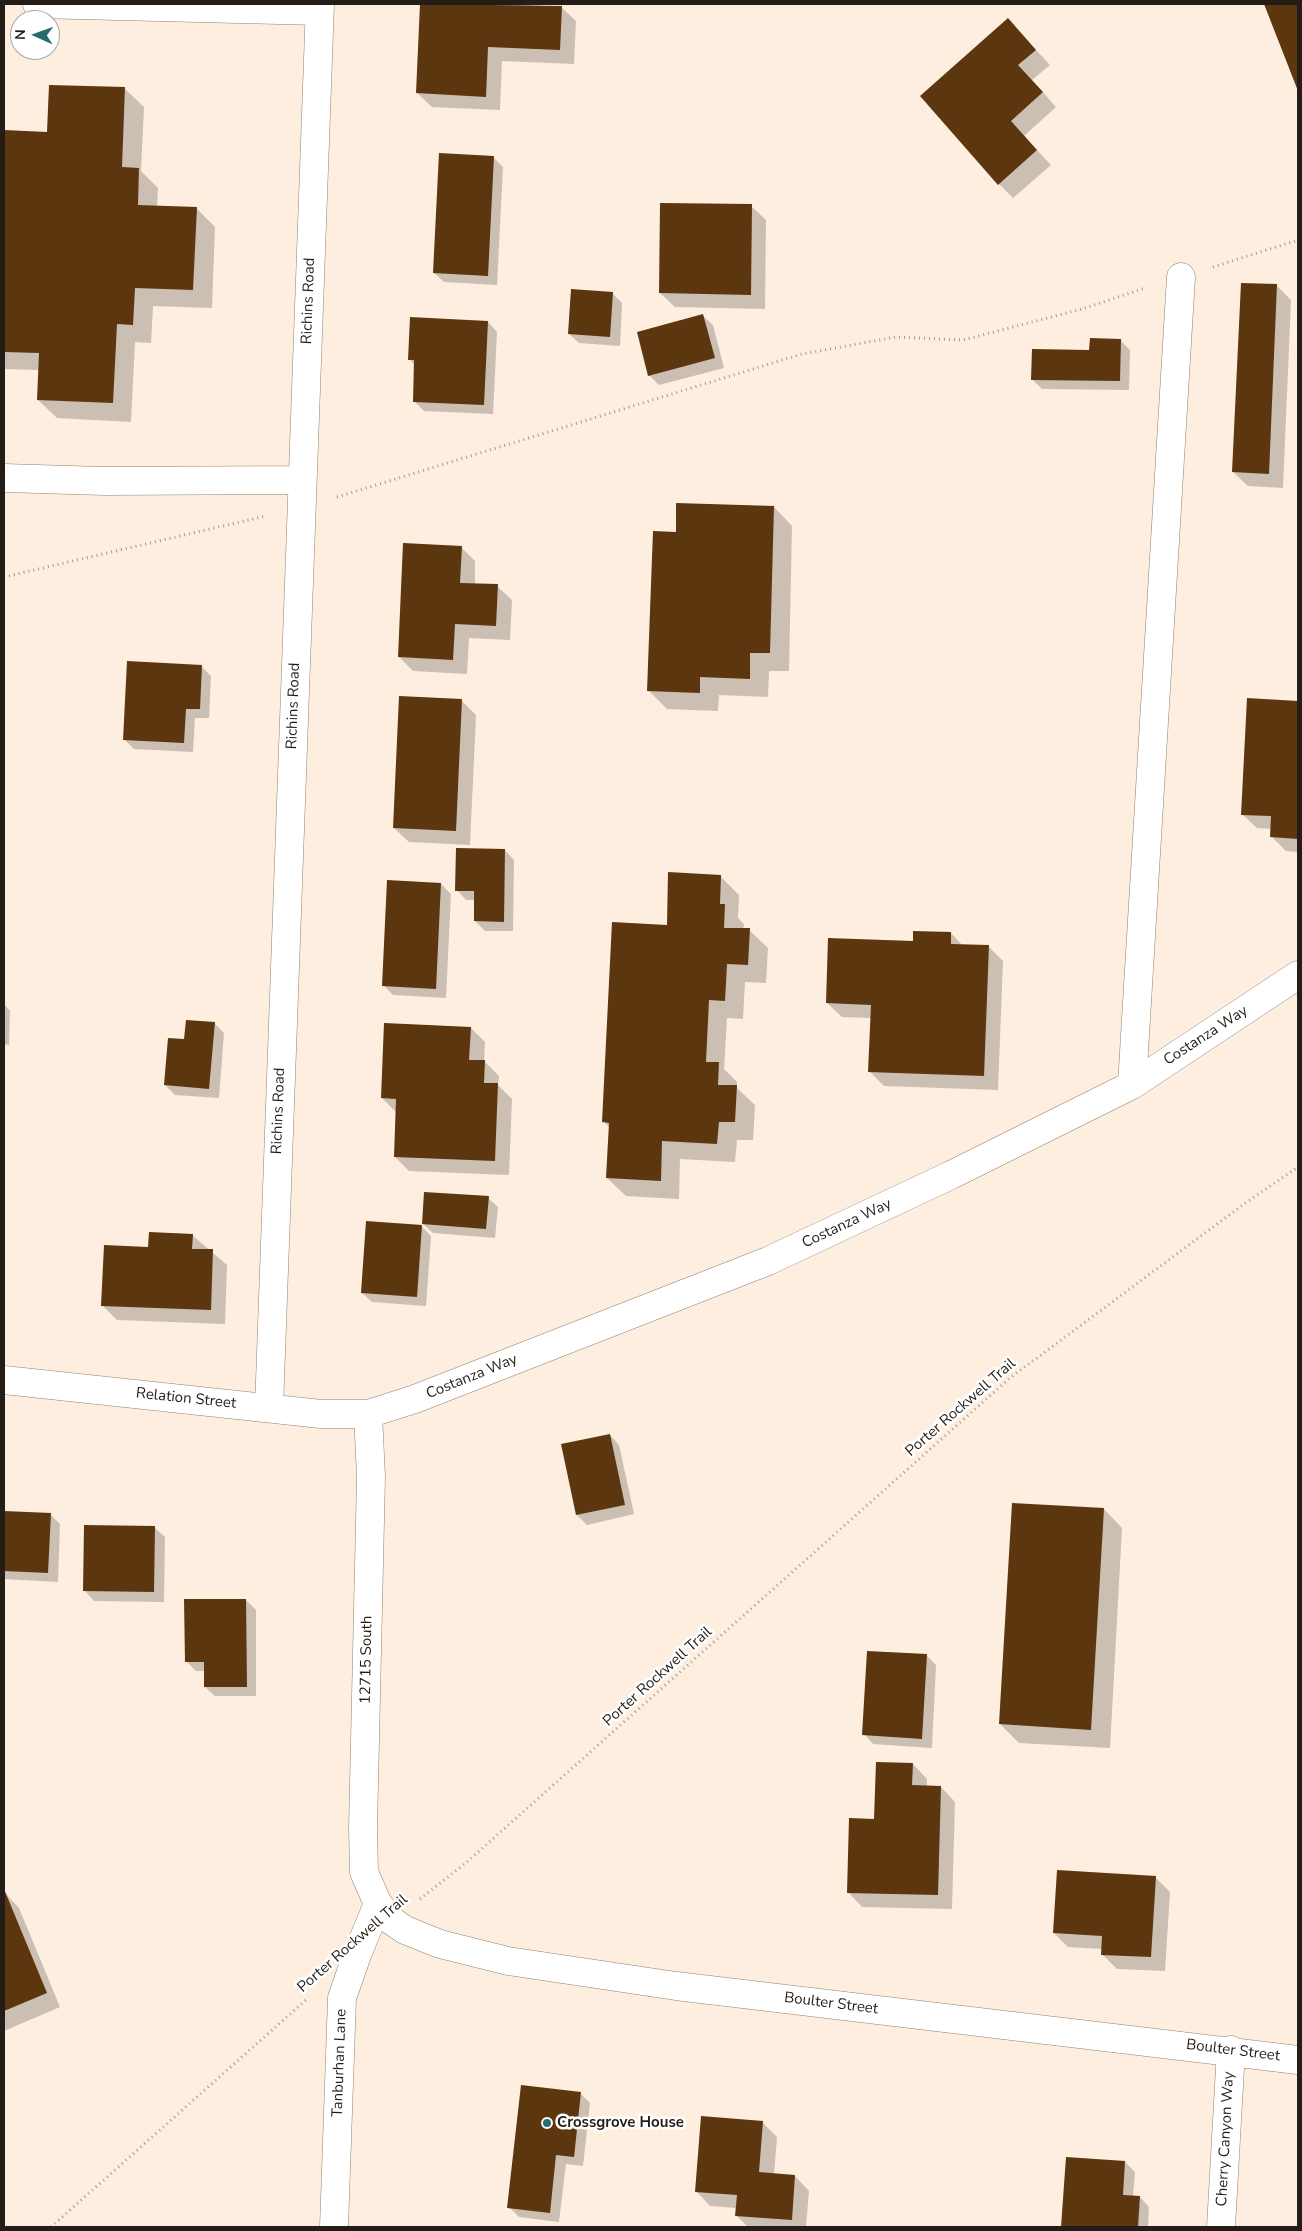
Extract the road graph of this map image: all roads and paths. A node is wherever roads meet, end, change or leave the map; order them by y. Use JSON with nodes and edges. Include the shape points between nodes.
{"nodes":[{"id":1,"x":38,"y":4,"type":"edge"},
{"id":2,"x":320,"y":8,"type":"edge"},
{"id":3,"x":1298,"y":240,"type":"edge"},
{"id":4,"x":1181,"y":277,"type":"junction"},
{"id":5,"x":4,"y":478,"type":"edge"},
{"id":6,"x":302,"y":480,"type":"junction"},
{"id":7,"x":301,"y":508,"type":"junction"},
{"id":8,"x":4,"y":577,"type":"edge"},
{"id":9,"x":1298,"y":975,"type":"edge"},
{"id":10,"x":1132,"y":1085,"type":"junction"},
{"id":11,"x":1298,"y":1167,"type":"edge"},
{"id":12,"x":4,"y":1380,"type":"edge"},
{"id":13,"x":269,"y":1408,"type":"junction"},
{"id":14,"x":368,"y":1414,"type":"junction"},
{"id":15,"x":385,"y":1912,"type":"junction"},
{"id":16,"x":312,"y":1995,"type":"dead end"},
{"id":17,"x":1231,"y":2050,"type":"junction"},
{"id":18,"x":1298,"y":2060,"type":"edge"},
{"id":19,"x":50,"y":2227,"type":"edge"},
{"id":20,"x":334,"y":2227,"type":"edge"},
{"id":21,"x":1221,"y":2227,"type":"edge"}],
"edges":[{"from":1,"to":2,"type":"street"},
{"from":2,"to":6,"type":"street","name":"Richins Road"},
{"from":3,"to":4,"type":"path"},
{"from":4,"to":7,"type":"path","via":[[1082,309],[964,340],[896,337],[802,354]]},
{"from":4,"to":10,"type":"street"},
{"from":5,"to":6,"type":"street"},
{"from":6,"to":7,"type":"street","name":"Richins Road"},
{"from":7,"to":8,"type":"path"},
{"from":7,"to":13,"type":"street","name":"Richins Road"},
{"from":9,"to":10,"type":"street","name":"Costanza Way"},
{"from":10,"to":14,"type":"street","name":"Costanza Way","via":[[768,1261],[415,1399]]},
{"from":11,"to":15,"type":"path","name":"Porter Rockwell Trail","via":[[1010,1378],[475,1854]]},
{"from":12,"to":13,"type":"street","name":"Relation Street"},
{"from":13,"to":14,"type":"street","name":"Relation Street","via":[[321,1414]]},
{"from":14,"to":15,"type":"street","name":"12715 South","via":[[371,1477],[364,1872]]},
{"from":15,"to":17,"type":"street","name":"Boulter Street","via":[[406,1930],[440,1944],[508,1961],[676,1986]]},
{"from":15,"to":20,"type":"street","name":"Tanburhan Lane","via":[[358,1952],[342,1998]]},
{"from":16,"to":19,"type":"path","name":"Porter Rockwell Trail"},
{"from":17,"to":18,"type":"street","name":"Boulter Street"},
{"from":17,"to":21,"type":"street","name":"Cherry Canyon Way"}]}
